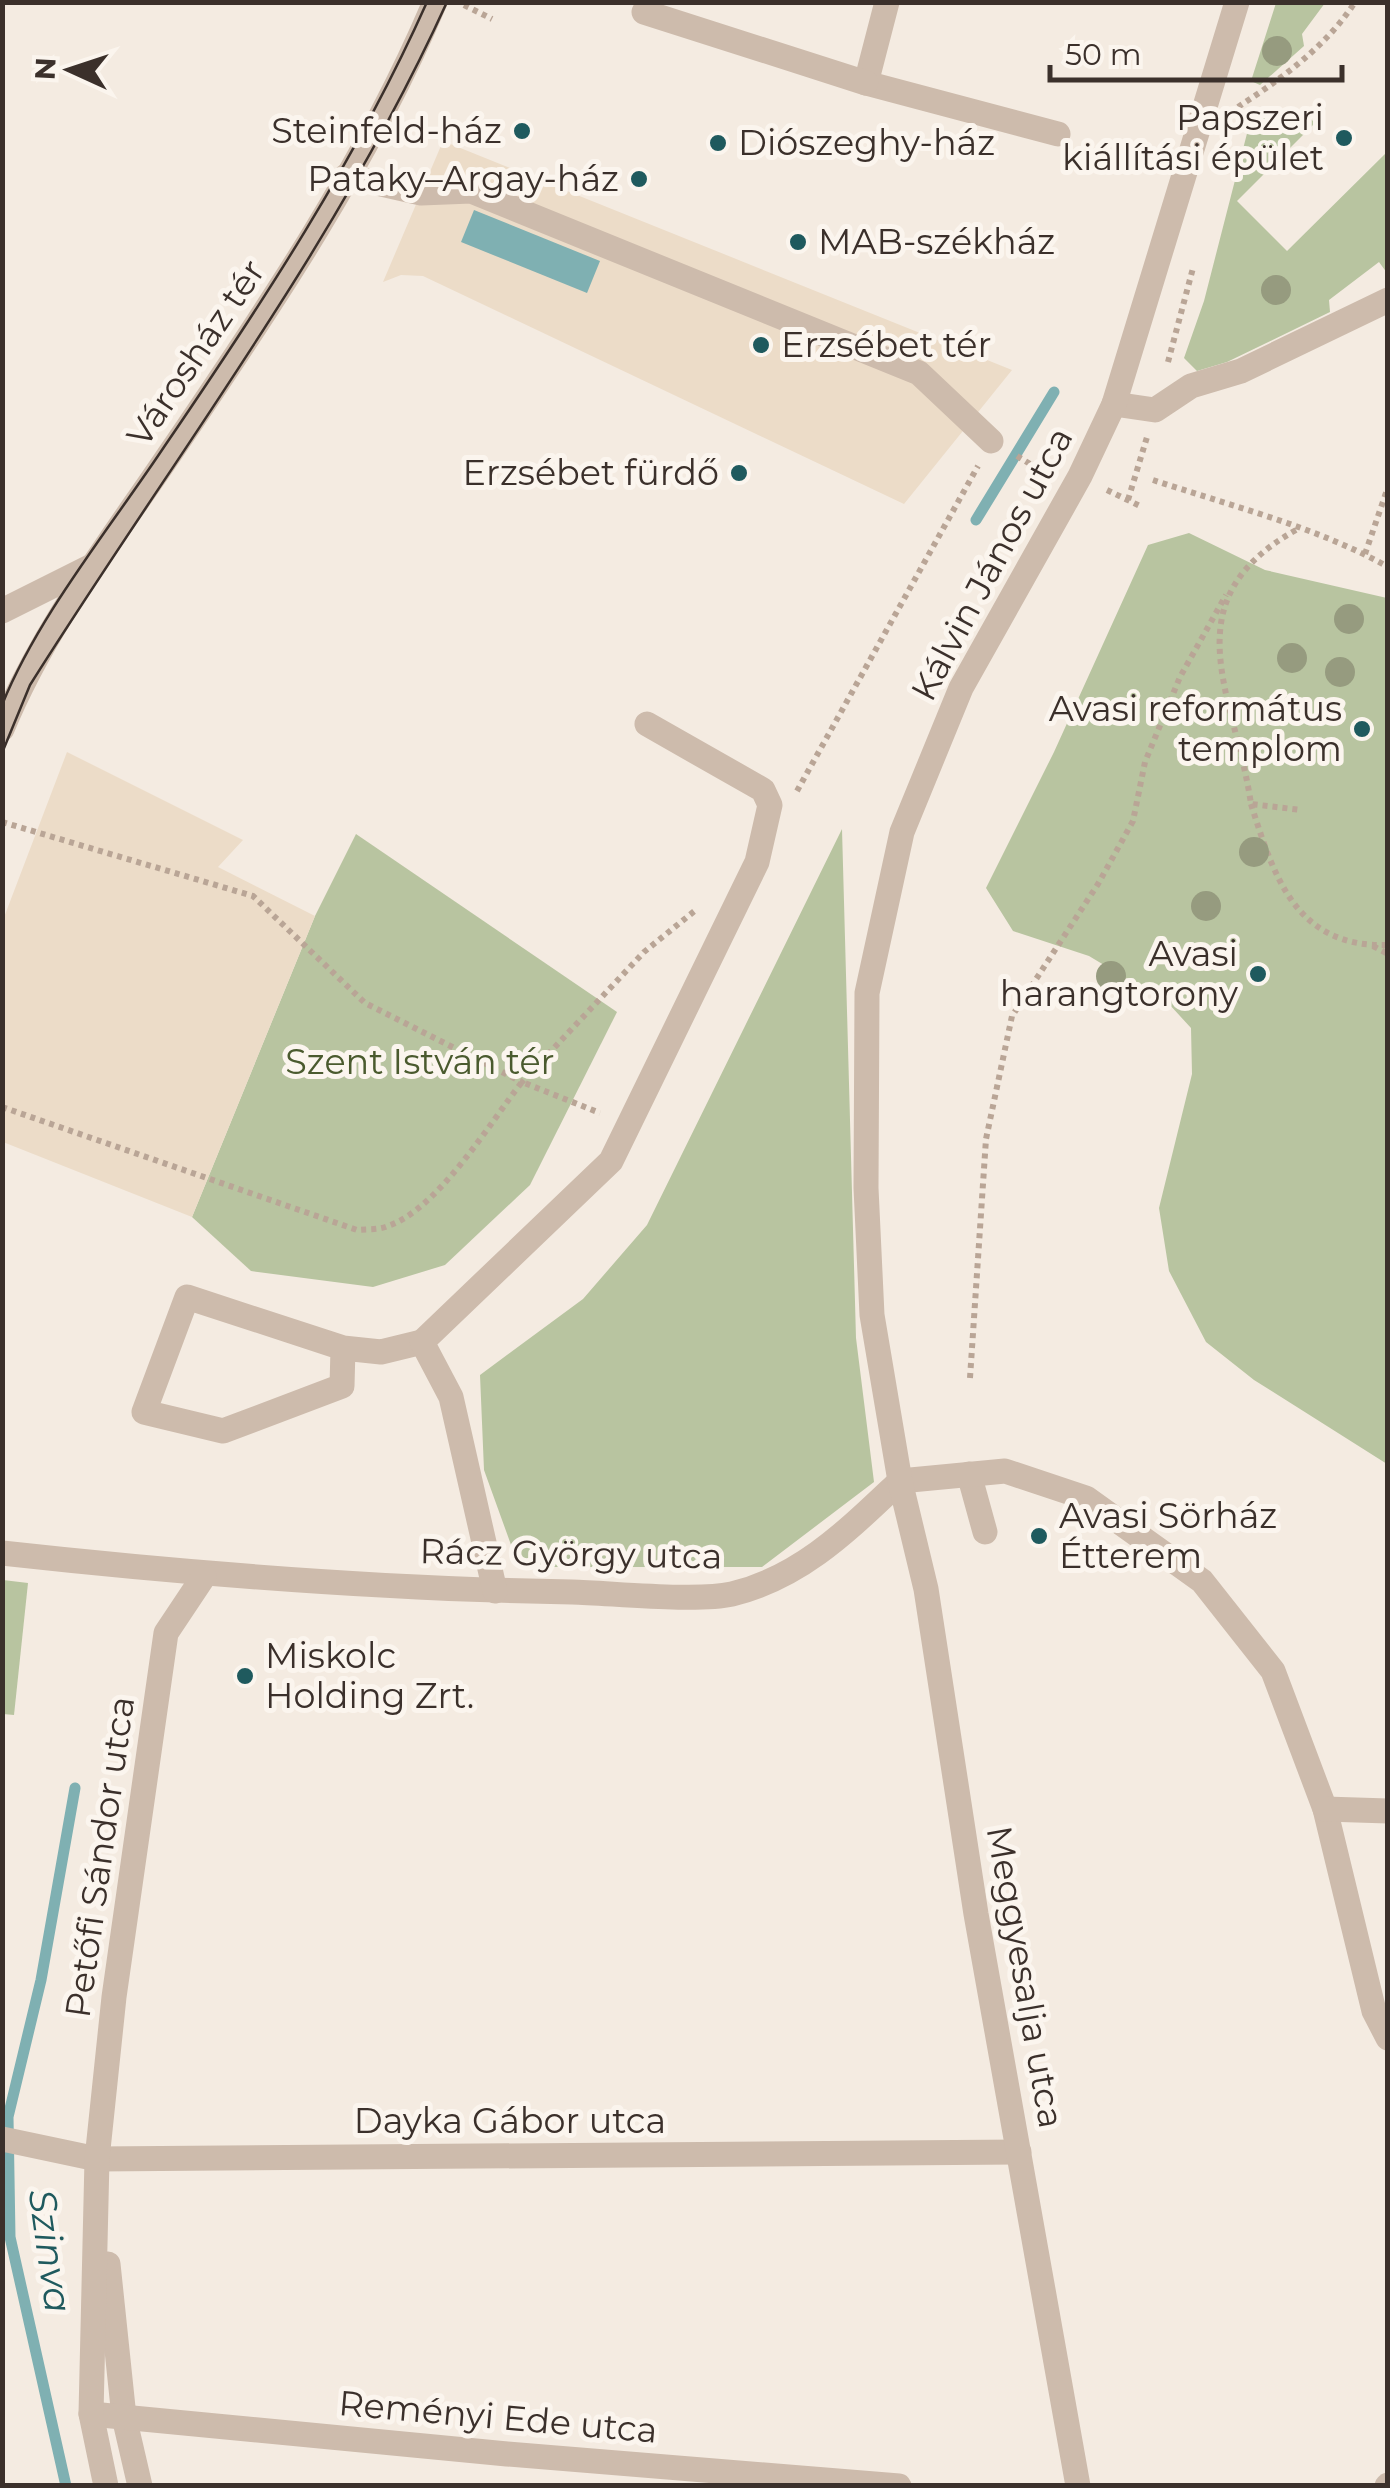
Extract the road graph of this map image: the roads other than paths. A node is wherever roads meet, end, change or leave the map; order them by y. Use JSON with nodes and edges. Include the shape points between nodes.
{"nodes":[{"id":1,"x":435,"y":2,"type":"edge"},
{"id":2,"x":887,"y":2,"type":"edge"},
{"id":3,"x":1237,"y":2,"type":"edge"},
{"id":4,"x":644,"y":12,"type":"dead end"},
{"id":5,"x":866,"y":83,"type":"junction"},
{"id":6,"x":1058,"y":134,"type":"dead end"},
{"id":7,"x":346,"y":176,"type":"junction"},
{"id":8,"x":1388,"y":300,"type":"edge"},
{"id":9,"x":1114,"y":404,"type":"junction"},
{"id":10,"x":992,"y":441,"type":"road end"},
{"id":11,"x":95,"y":564,"type":"junction"},
{"id":12,"x":2,"y":611,"type":"edge"},
{"id":13,"x":647,"y":724,"type":"dead end"},
{"id":14,"x":2,"y":729,"type":"edge"},
{"id":15,"x":422,"y":1342,"type":"junction"},
{"id":16,"x":342,"y":1348,"type":"junction"},
{"id":17,"x":969,"y":1474,"type":"junction"},
{"id":18,"x":900,"y":1481,"type":"junction"},
{"id":19,"x":985,"y":1532,"type":"dead end"},
{"id":20,"x":2,"y":1553,"type":"edge"},
{"id":21,"x":204,"y":1576,"type":"junction"},
{"id":22,"x":494,"y":1591,"type":"junction"},
{"id":23,"x":1325,"y":1809,"type":"junction"},
{"id":24,"x":1388,"y":1811,"type":"edge"},
{"id":25,"x":1388,"y":2038,"type":"edge"},
{"id":26,"x":2,"y":2139,"type":"edge"},
{"id":27,"x":1020,"y":2152,"type":"junction"},
{"id":28,"x":98,"y":2159,"type":"junction"},
{"id":29,"x":91,"y":2414,"type":"junction"},
{"id":30,"x":124,"y":2417,"type":"junction"},
{"id":31,"x":106,"y":2486,"type":"edge"},
{"id":32,"x":140,"y":2486,"type":"edge"},
{"id":33,"x":899,"y":2486,"type":"edge"},
{"id":34,"x":1078,"y":2486,"type":"edge"}],
"edges":[{"from":1,"to":7,"type":"street","name":"Városház tér","via":[[409,64]]},
{"from":2,"to":5,"type":"street"},
{"from":3,"to":9,"type":"street","name":"Kálvin János utca"},
{"from":4,"to":5,"type":"street"},
{"from":5,"to":6,"type":"street"},
{"from":7,"to":10,"type":"street","via":[[421,194],[471,191],[918,373]]},
{"from":7,"to":11,"type":"street","name":"Városház tér","via":[[292,276]]},
{"from":8,"to":9,"type":"street","via":[[1241,371],[1191,386],[1155,410]]},
{"from":9,"to":18,"type":"street","name":"Kálvin János utca","via":[[962,688],[902,832],[867,993],[872,1316]]},
{"from":11,"to":12,"type":"street","name":"Városház tér"},
{"from":11,"to":14,"type":"street","name":"Városház tér","via":[[22,680]]},
{"from":13,"to":15,"type":"street","via":[[763,790],[770,805],[757,862],[611,1161]]},
{"from":15,"to":16,"type":"street","via":[[381,1352]]},
{"from":15,"to":22,"type":"street","via":[[451,1397]]},
{"from":16,"to":16,"type":"street","via":[[187,1298],[144,1412],[223,1431],[342,1386]]},
{"from":17,"to":18,"type":"street"},
{"from":17,"to":19,"type":"street"},
{"from":17,"to":23,"type":"street","via":[[1005,1471],[1086,1498],[1202,1581],[1273,1671]]},
{"from":18,"to":22,"type":"street","name":"Rácz György utca","via":[[836,1542],[783,1576],[728,1594]]},
{"from":18,"to":27,"type":"street","name":"Meggyesalja utca","via":[[926,1589]]},
{"from":20,"to":21,"type":"street","name":"Rácz György utca"},
{"from":21,"to":22,"type":"street","name":"Rácz György utca"},
{"from":21,"to":28,"type":"street","name":"Petőfi Sándor utca","via":[[166,1632]]},
{"from":23,"to":24,"type":"street"},
{"from":23,"to":25,"type":"street","via":[[1374,2011]]},
{"from":26,"to":28,"type":"street","name":"Dayka Gábor utca"},
{"from":27,"to":28,"type":"street","name":"Dayka Gábor utca"},
{"from":27,"to":34,"type":"street","name":"Meggyesalja utca"},
{"from":28,"to":29,"type":"street","name":"Petőfi Sándor utca"},
{"from":28,"to":30,"type":"street","name":"Petőfi Sándor utca"},
{"from":29,"to":30,"type":"street","name":"Reményi Ede utca"},
{"from":29,"to":31,"type":"street","name":"Petőfi Sándor utca"},
{"from":30,"to":32,"type":"street","name":"Petőfi Sándor utca"},
{"from":30,"to":33,"type":"street","name":"Reményi Ede utca"}]}
